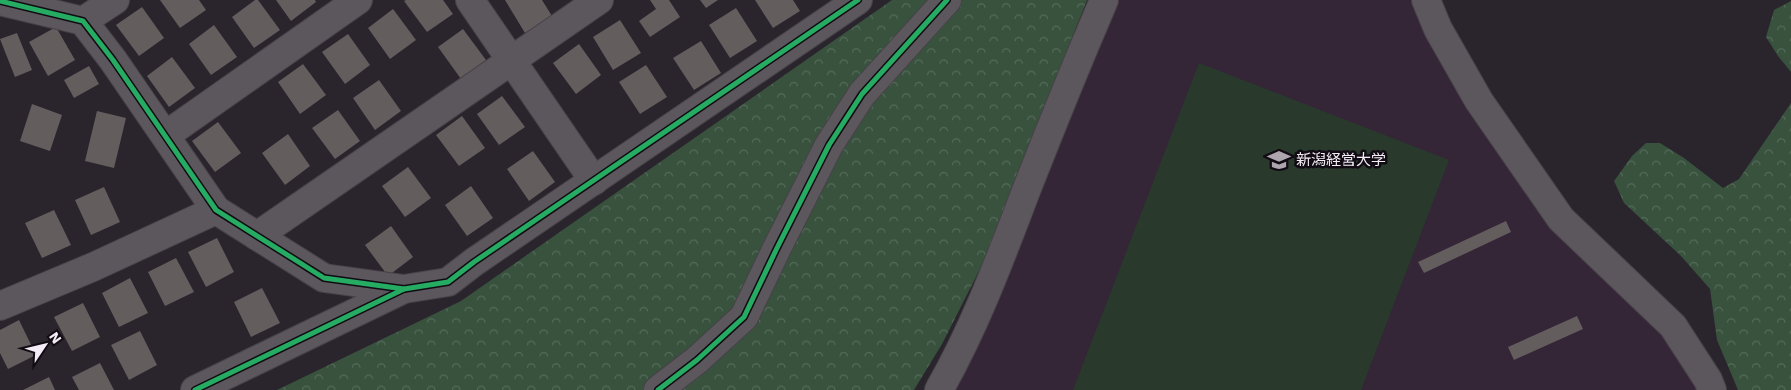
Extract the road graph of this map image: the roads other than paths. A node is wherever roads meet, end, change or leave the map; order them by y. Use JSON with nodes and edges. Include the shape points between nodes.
{"nodes":[{"id":1,"x":1,"y":0,"type":"edge"},
{"id":2,"x":115,"y":0,"type":"edge"},
{"id":3,"x":358,"y":0,"type":"edge"},
{"id":4,"x":470,"y":0,"type":"edge"},
{"id":5,"x":599,"y":0,"type":"edge"},
{"id":6,"x":858,"y":0,"type":"edge"},
{"id":7,"x":947,"y":0,"type":"edge"},
{"id":8,"x":1104,"y":0,"type":"edge"},
{"id":9,"x":1426,"y":0,"type":"edge"},
{"id":10,"x":83,"y":21,"type":"junction"},
{"id":11,"x":511,"y":59,"type":"junction"},
{"id":12,"x":166,"y":135,"type":"junction"},
{"id":13,"x":594,"y":181,"type":"junction"},
{"id":14,"x":216,"y":210,"type":"junction"},
{"id":15,"x":257,"y":236,"type":"junction"},
{"id":16,"x":404,"y":289,"type":"junction"},
{"id":17,"x":0,"y":306,"type":"edge"},
{"id":18,"x":195,"y":390,"type":"edge"},
{"id":19,"x":658,"y":390,"type":"edge"},
{"id":20,"x":939,"y":390,"type":"edge"},
{"id":21,"x":1712,"y":390,"type":"edge"}],
"edges":[{"from":1,"to":10,"type":"street"},
{"from":2,"to":10,"type":"street"},
{"from":3,"to":12,"type":"street"},
{"from":4,"to":11,"type":"street"},
{"from":5,"to":11,"type":"street"},
{"from":6,"to":13,"type":"street"},
{"from":7,"to":19,"type":"street","via":[[857,101],[829,145],[744,317]]},
{"from":8,"to":20,"type":"street","via":[[1066,88],[995,273],[958,358]]},
{"from":9,"to":21,"type":"street","via":[[1438,29],[1479,100],[1562,219],[1673,326]]},
{"from":10,"to":12,"type":"street"},
{"from":11,"to":13,"type":"street"},
{"from":11,"to":15,"type":"street"},
{"from":12,"to":14,"type":"street"},
{"from":13,"to":16,"type":"street","via":[[448,282]]},
{"from":14,"to":15,"type":"street"},
{"from":14,"to":17,"type":"street"},
{"from":15,"to":16,"type":"street","via":[[324,278]]},
{"from":16,"to":18,"type":"street"}]}
